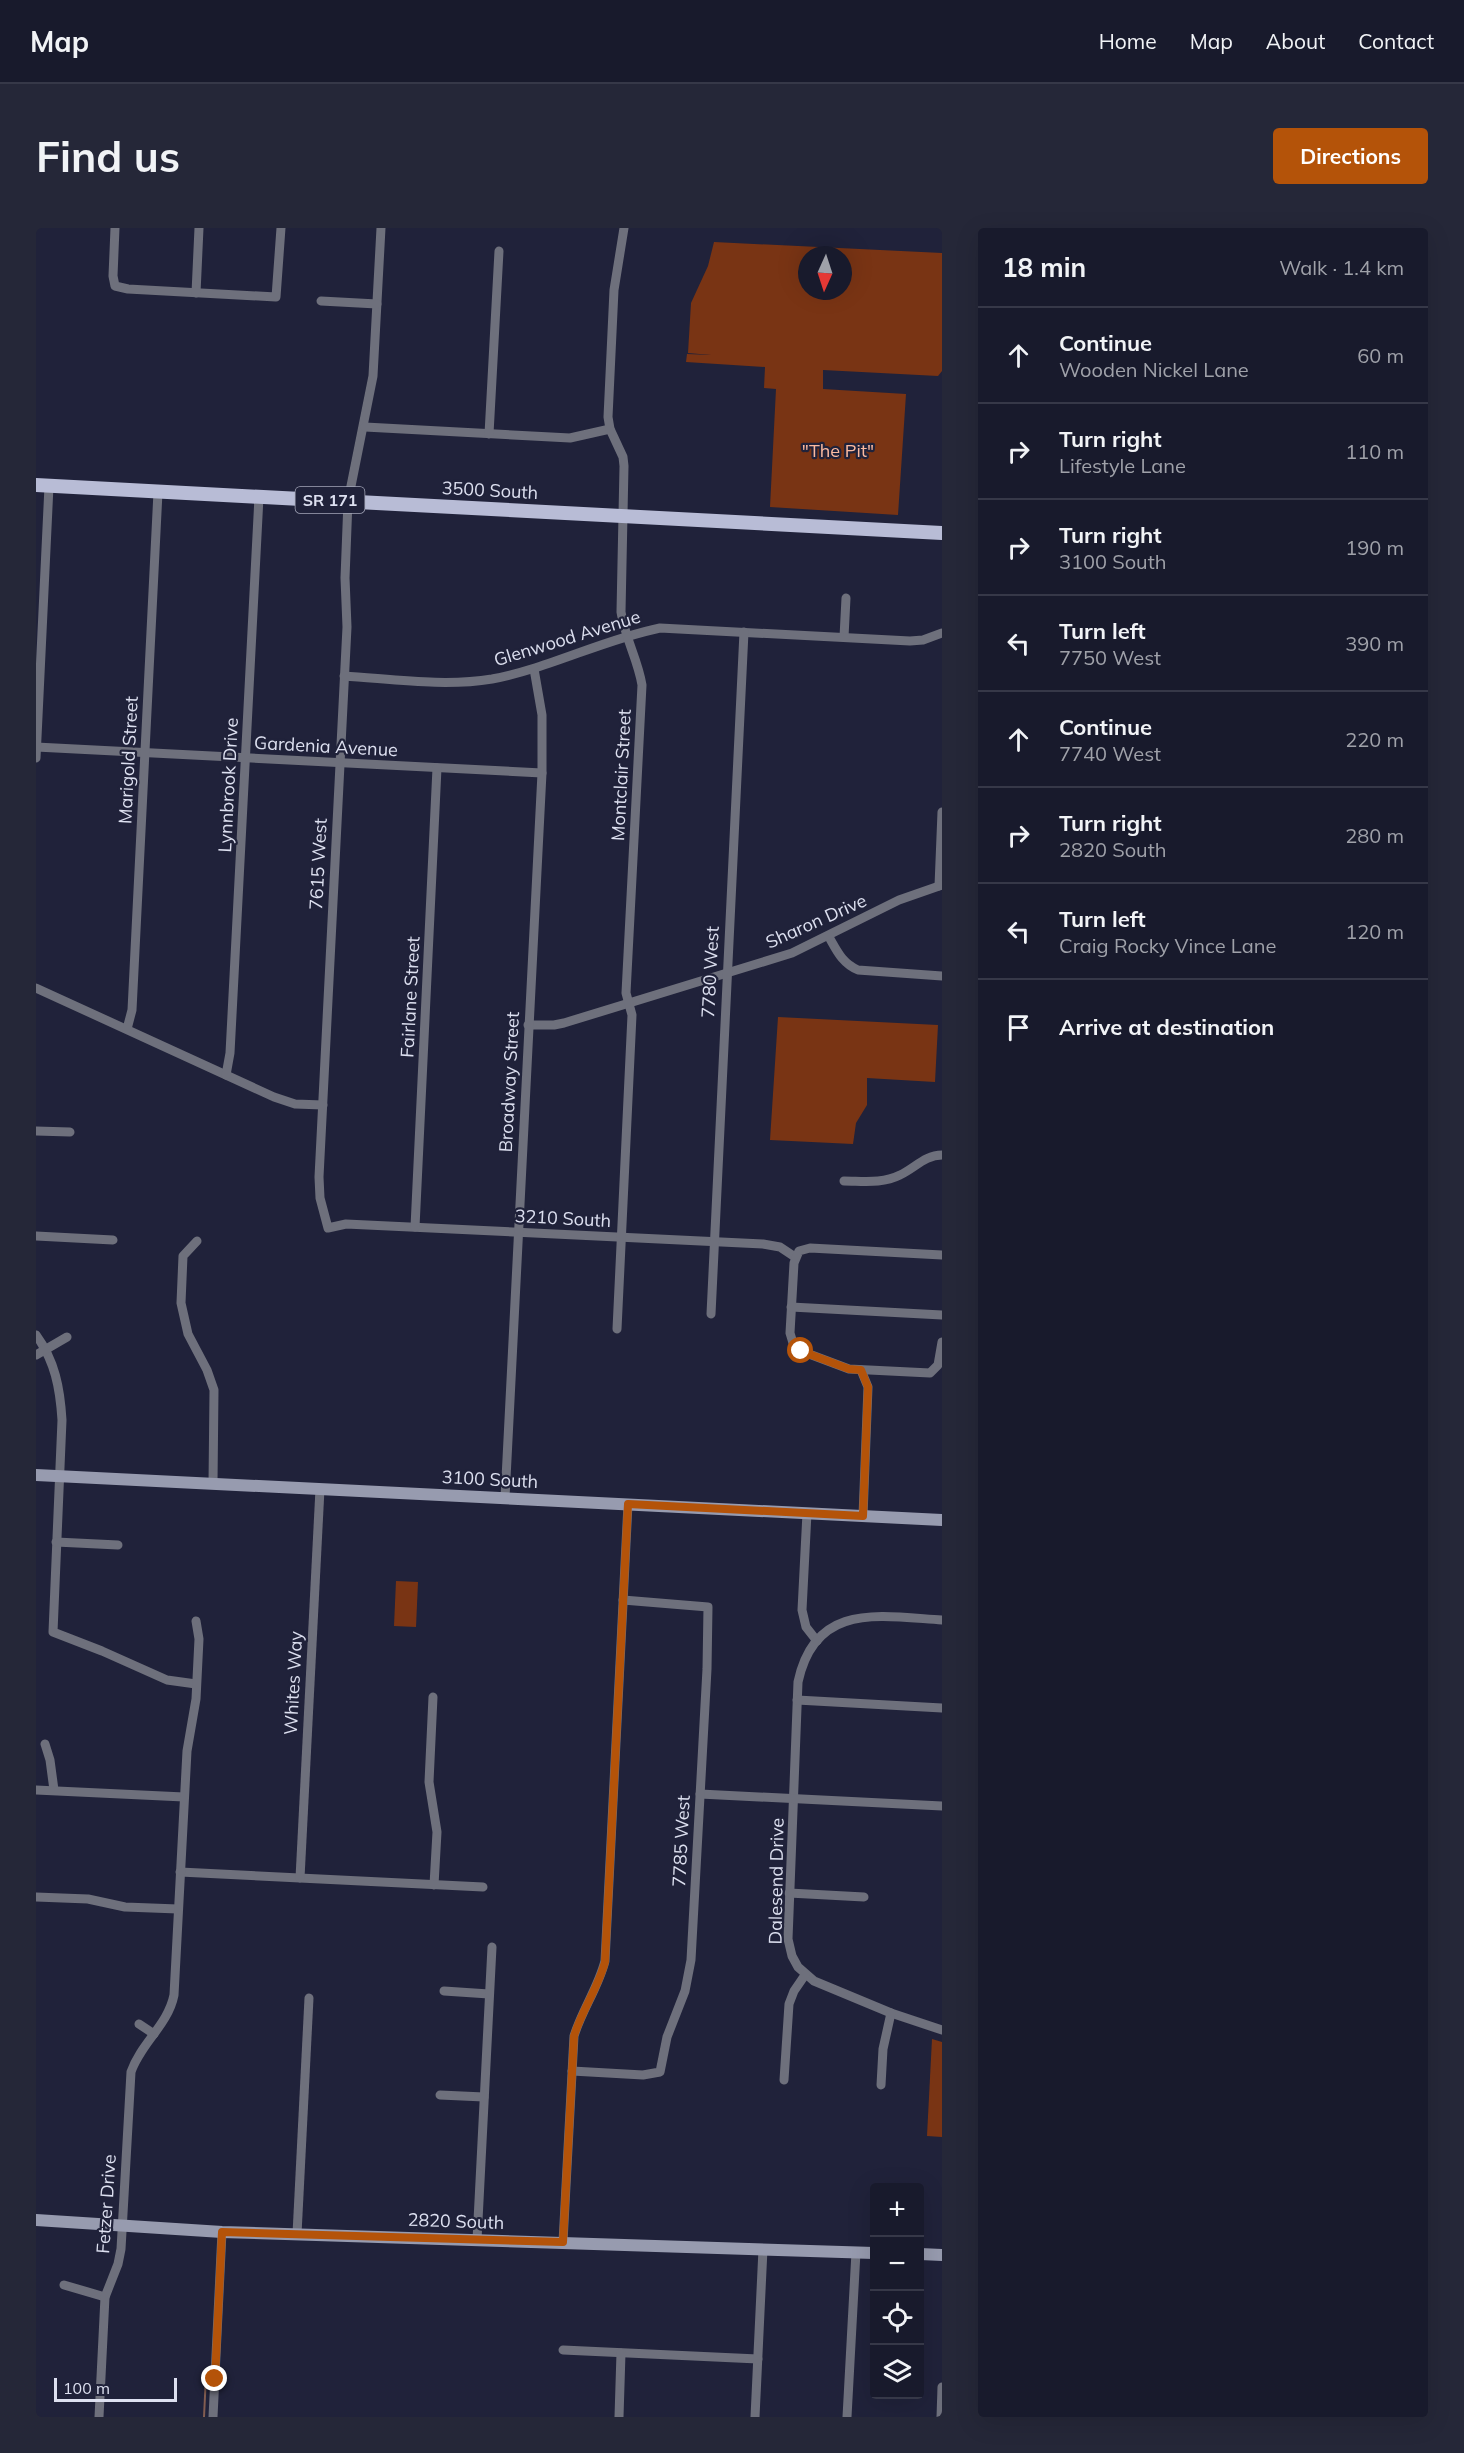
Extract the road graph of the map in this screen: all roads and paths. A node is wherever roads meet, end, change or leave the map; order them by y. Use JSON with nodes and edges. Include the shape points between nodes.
{"nodes":[{"id":1,"x":116,"y":228,"type":"edge"},
{"id":2,"x":199,"y":228,"type":"edge"},
{"id":3,"x":281,"y":228,"type":"edge"},
{"id":4,"x":381,"y":228,"type":"edge"},
{"id":5,"x":624,"y":228,"type":"edge"},
{"id":6,"x":499,"y":251,"type":"dead end"},
{"id":7,"x":196,"y":292,"type":"junction"},
{"id":8,"x":321,"y":301,"type":"dead end"},
{"id":9,"x":377,"y":304,"type":"junction"},
{"id":10,"x":365,"y":427,"type":"junction"},
{"id":11,"x":610,"y":429,"type":"junction"},
{"id":12,"x":489,"y":434,"type":"junction"},
{"id":13,"x":43,"y":486,"type":"edge"},
{"id":14,"x":158,"y":492,"type":"junction"},
{"id":15,"x":259,"y":497,"type":"junction"},
{"id":16,"x":348,"y":501,"type":"junction"},
{"id":17,"x":623,"y":515,"type":"junction"},
{"id":18,"x":942,"y":533,"type":"edge"},
{"id":19,"x":846,"y":598,"type":"dead end"},
{"id":20,"x":744,"y":632,"type":"junction"},
{"id":21,"x":939,"y":634,"type":"edge"},
{"id":22,"x":627,"y":636,"type":"junction"},
{"id":23,"x":844,"y":637,"type":"junction"},
{"id":24,"x":942,"y":645,"type":"edge"},
{"id":25,"x":534,"y":669,"type":"junction"},
{"id":26,"x":344,"y":676,"type":"junction"},
{"id":27,"x":36,"y":747,"type":"edge"},
{"id":28,"x":145,"y":753,"type":"junction"},
{"id":29,"x":36,"y":758,"type":"edge"},
{"id":30,"x":246,"y":758,"type":"junction"},
{"id":31,"x":340,"y":763,"type":"junction"},
{"id":32,"x":437,"y":768,"type":"junction"},
{"id":33,"x":542,"y":773,"type":"junction"},
{"id":34,"x":942,"y":812,"type":"edge"},
{"id":35,"x":940,"y":886,"type":"edge"},
{"id":36,"x":829,"y":937,"type":"junction"},
{"id":37,"x":727,"y":974,"type":"junction"},
{"id":38,"x":942,"y":976,"type":"edge"},
{"id":39,"x":36,"y":988,"type":"edge"},
{"id":40,"x":629,"y":1004,"type":"junction"},
{"id":41,"x":528,"y":1025,"type":"junction"},
{"id":42,"x":128,"y":1029,"type":"junction"},
{"id":43,"x":226,"y":1075,"type":"junction"},
{"id":44,"x":322,"y":1105,"type":"junction"},
{"id":45,"x":36,"y":1131,"type":"edge"},
{"id":46,"x":70,"y":1132,"type":"dead end"},
{"id":47,"x":942,"y":1155,"type":"edge"},
{"id":48,"x":844,"y":1180,"type":"dead end"},
{"id":49,"x":415,"y":1227,"type":"junction"},
{"id":50,"x":328,"y":1228,"type":"joint"},
{"id":51,"x":519,"y":1232,"type":"junction"},
{"id":52,"x":36,"y":1236,"type":"edge"},
{"id":53,"x":620,"y":1237,"type":"junction"},
{"id":54,"x":113,"y":1240,"type":"dead end"},
{"id":55,"x":196,"y":1241,"type":"dead end"},
{"id":56,"x":714,"y":1242,"type":"junction"},
{"id":57,"x":797,"y":1254,"type":"junction"},
{"id":58,"x":942,"y":1255,"type":"edge"},
{"id":59,"x":791,"y":1307,"type":"junction"},
{"id":60,"x":711,"y":1314,"type":"dead end"},
{"id":61,"x":942,"y":1314,"type":"edge"},
{"id":62,"x":617,"y":1329,"type":"dead end"},
{"id":63,"x":36,"y":1335,"type":"edge"},
{"id":64,"x":67,"y":1337,"type":"dead end"},
{"id":65,"x":942,"y":1342,"type":"edge"},
{"id":66,"x":46,"y":1350,"type":"junction"},
{"id":67,"x":36,"y":1355,"type":"edge"},
{"id":68,"x":861,"y":1370,"type":"junction"},
{"id":69,"x":881,"y":1371,"type":"junction"},
{"id":70,"x":868,"y":1387,"type":"junction"},
{"id":71,"x":36,"y":1475,"type":"edge"},
{"id":72,"x":59,"y":1476,"type":"junction"},
{"id":73,"x":213,"y":1483,"type":"junction"},
{"id":74,"x":320,"y":1489,"type":"junction"},
{"id":75,"x":505,"y":1498,"type":"junction"},
{"id":76,"x":628,"y":1504,"type":"junction"},
{"id":77,"x":807,"y":1513,"type":"junction"},
{"id":78,"x":863,"y":1516,"type":"junction"},
{"id":79,"x":942,"y":1520,"type":"edge"},
{"id":80,"x":56,"y":1542,"type":"junction"},
{"id":81,"x":118,"y":1545,"type":"dead end"},
{"id":82,"x":623,"y":1600,"type":"junction"},
{"id":83,"x":942,"y":1620,"type":"edge"},
{"id":84,"x":196,"y":1621,"type":"dead end"},
{"id":85,"x":817,"y":1641,"type":"junction"},
{"id":86,"x":196,"y":1684,"type":"junction"},
{"id":87,"x":433,"y":1697,"type":"dead end"},
{"id":88,"x":797,"y":1700,"type":"junction"},
{"id":89,"x":942,"y":1707,"type":"edge"},
{"id":90,"x":45,"y":1744,"type":"dead end"},
{"id":91,"x":36,"y":1790,"type":"edge"},
{"id":92,"x":54,"y":1790,"type":"junction"},
{"id":93,"x":700,"y":1794,"type":"junction"},
{"id":94,"x":184,"y":1797,"type":"junction"},
{"id":95,"x":794,"y":1799,"type":"junction"},
{"id":96,"x":942,"y":1806,"type":"edge"},
{"id":97,"x":180,"y":1872,"type":"junction"},
{"id":98,"x":300,"y":1878,"type":"junction"},
{"id":99,"x":434,"y":1885,"type":"junction"},
{"id":100,"x":483,"y":1887,"type":"dead end"},
{"id":101,"x":789,"y":1893,"type":"junction"},
{"id":102,"x":36,"y":1897,"type":"edge"},
{"id":103,"x":864,"y":1897,"type":"dead end"},
{"id":104,"x":178,"y":1909,"type":"junction"},
{"id":105,"x":492,"y":1947,"type":"dead end"},
{"id":106,"x":806,"y":1975,"type":"junction"},
{"id":107,"x":444,"y":1991,"type":"dead end"},
{"id":108,"x":489,"y":1994,"type":"junction"},
{"id":109,"x":309,"y":1998,"type":"dead end"},
{"id":110,"x":891,"y":2013,"type":"junction"},
{"id":111,"x":139,"y":2024,"type":"dead end"},
{"id":112,"x":942,"y":2030,"type":"edge"},
{"id":113,"x":154,"y":2034,"type":"junction"},
{"id":114,"x":572,"y":2071,"type":"junction"},
{"id":115,"x":784,"y":2080,"type":"dead end"},
{"id":116,"x":881,"y":2085,"type":"dead end"},
{"id":117,"x":440,"y":2095,"type":"dead end"},
{"id":118,"x":484,"y":2097,"type":"junction"},
{"id":119,"x":36,"y":2220,"type":"edge"},
{"id":120,"x":122,"y":2226,"type":"junction"},
{"id":121,"x":222,"y":2232,"type":"junction"},
{"id":122,"x":297,"y":2234,"type":"junction"},
{"id":123,"x":477,"y":2240,"type":"junction"},
{"id":124,"x":563,"y":2242,"type":"junction"},
{"id":125,"x":763,"y":2249,"type":"junction"},
{"id":126,"x":856,"y":2252,"type":"junction"},
{"id":127,"x":870,"y":2253,"type":"edge"},
{"id":128,"x":924,"y":2254,"type":"edge"},
{"id":129,"x":942,"y":2255,"type":"edge"},
{"id":130,"x":64,"y":2285,"type":"dead end"},
{"id":131,"x":105,"y":2297,"type":"junction"},
{"id":132,"x":563,"y":2350,"type":"dead end"},
{"id":133,"x":621,"y":2353,"type":"junction"},
{"id":134,"x":758,"y":2359,"type":"junction"},
{"id":135,"x":942,"y":2387,"type":"edge"},
{"id":136,"x":99,"y":2417,"type":"edge"},
{"id":137,"x":213,"y":2417,"type":"edge"},
{"id":138,"x":619,"y":2417,"type":"edge"},
{"id":139,"x":755,"y":2417,"type":"edge"},
{"id":140,"x":847,"y":2417,"type":"edge"},
{"id":141,"x":941,"y":2417,"type":"edge"}],
"edges":[{"from":1,"to":7,"type":"street","via":[[115,286]]},
{"from":2,"to":7,"type":"street"},
{"from":3,"to":7,"type":"street","via":[[276,297]]},
{"from":4,"to":9,"type":"street","name":"7615 West"},
{"from":5,"to":11,"type":"street","name":"Montclair Street","via":[[614,290]]},
{"from":6,"to":12,"type":"street"},
{"from":8,"to":9,"type":"street"},
{"from":9,"to":10,"type":"street","name":"7615 West","via":[[374,376]]},
{"from":10,"to":12,"type":"street"},
{"from":10,"to":16,"type":"street","name":"7615 West"},
{"from":11,"to":12,"type":"street","via":[[570,438]]},
{"from":11,"to":17,"type":"street","name":"Montclair Street","via":[[623,457]]},
{"from":13,"to":14,"type":"main road","name":"3500 South","number":"SR 171"},
{"from":13,"to":27,"type":"street"},
{"from":14,"to":15,"type":"main road","name":"3500 South","number":"SR 171"},
{"from":14,"to":28,"type":"street","name":"Marigold Street"},
{"from":15,"to":16,"type":"main road","name":"3500 South","number":"SR 171"},
{"from":15,"to":30,"type":"street","name":"Lynnbrook Drive"},
{"from":16,"to":17,"type":"main road","name":"3500 South","number":"SR 171"},
{"from":16,"to":26,"type":"street","name":"7615 West"},
{"from":17,"to":18,"type":"main road","name":"3500 South","number":"SR 171"},
{"from":17,"to":22,"type":"street","name":"Montclair Street","via":[[621,612]]},
{"from":19,"to":23,"type":"street"},
{"from":20,"to":22,"type":"street","name":"Glenwood Avenue","via":[[660,628]]},
{"from":20,"to":23,"type":"street","name":"Glenwood Avenue"},
{"from":20,"to":37,"type":"street","name":"7780 West"},
{"from":21,"to":23,"type":"street","name":"Glenwood Avenue","via":[[910,640]]},
{"from":21,"to":24,"type":"street"},
{"from":22,"to":25,"type":"street","name":"Glenwood Avenue"},
{"from":22,"to":40,"type":"street","name":"Montclair Street","via":[[642,686],[626,993]]},
{"from":25,"to":26,"type":"street","name":"Glenwood Avenue","via":[[472,681]]},
{"from":25,"to":33,"type":"street","name":"Broadway Street","via":[[542,715]]},
{"from":26,"to":31,"type":"street","name":"7615 West"},
{"from":27,"to":28,"type":"street","name":"Gardenia Avenue"},
{"from":27,"to":29,"type":"street"},
{"from":28,"to":30,"type":"street","name":"Gardenia Avenue"},
{"from":28,"to":42,"type":"street","name":"Marigold Street"},
{"from":30,"to":31,"type":"street","name":"Gardenia Avenue"},
{"from":30,"to":43,"type":"street","name":"Lynnbrook Drive"},
{"from":31,"to":32,"type":"street","name":"Gardenia Avenue"},
{"from":31,"to":44,"type":"street","name":"7615 West"},
{"from":32,"to":33,"type":"street","name":"Gardenia Avenue"},
{"from":32,"to":49,"type":"street","name":"Fairlane Street"},
{"from":33,"to":41,"type":"street","name":"Broadway Street"},
{"from":34,"to":35,"type":"street"},
{"from":35,"to":36,"type":"street","name":"Sharon Drive","via":[[899,900]]},
{"from":36,"to":37,"type":"street","name":"Sharon Drive"},
{"from":36,"to":38,"type":"street","via":[[840,957],[858,970]]},
{"from":37,"to":40,"type":"street","name":"Sharon Drive"},
{"from":37,"to":56,"type":"street","name":"7780 West"},
{"from":39,"to":42,"type":"street"},
{"from":40,"to":41,"type":"street","name":"Sharon Drive","via":[[554,1025]]},
{"from":40,"to":53,"type":"street","name":"Montclair Street","via":[[632,1015]]},
{"from":41,"to":51,"type":"street","name":"Broadway Street"},
{"from":42,"to":43,"type":"street"},
{"from":43,"to":44,"type":"street","via":[[285,1102]]},
{"from":44,"to":50,"type":"street","name":"7615 West","via":[[319,1188]]},
{"from":45,"to":46,"type":"street"},
{"from":47,"to":48,"type":"street","via":[[928,1157],[885,1180]]},
{"from":49,"to":50,"type":"street","name":"3210 South","via":[[346,1224]]},
{"from":49,"to":51,"type":"street","name":"3210 South"},
{"from":51,"to":53,"type":"street","name":"3210 South"},
{"from":51,"to":75,"type":"street","name":"Broadway Street"},
{"from":52,"to":54,"type":"street"},
{"from":53,"to":56,"type":"street","name":"3210 South"},
{"from":53,"to":62,"type":"street","name":"Montclair Street"},
{"from":55,"to":73,"type":"street","via":[[183,1256],[181,1303],[188,1334],[214,1390]]},
{"from":56,"to":57,"type":"street","name":"3210 South","via":[[780,1247]]},
{"from":56,"to":60,"type":"street","name":"7780 West"},
{"from":57,"to":58,"type":"street","via":[[810,1248]]},
{"from":57,"to":59,"type":"street"},
{"from":59,"to":61,"type":"street"},
{"from":59,"to":68,"type":"street","via":[[790,1333],[795,1347],[849,1369]]},
{"from":63,"to":66,"type":"street"},
{"from":64,"to":66,"type":"street"},
{"from":65,"to":69,"type":"street","via":[[938,1365],[930,1373]]},
{"from":66,"to":67,"type":"street"},
{"from":66,"to":72,"type":"street","via":[[60,1392]]},
{"from":68,"to":69,"type":"street"},
{"from":68,"to":70,"type":"street"},
{"from":69,"to":70,"type":"street"},
{"from":70,"to":78,"type":"street"},
{"from":71,"to":72,"type":"street","name":"3100 South"},
{"from":72,"to":73,"type":"street","name":"3100 South"},
{"from":72,"to":80,"type":"street"},
{"from":73,"to":74,"type":"street","name":"3100 South"},
{"from":74,"to":75,"type":"street","name":"3100 South"},
{"from":74,"to":98,"type":"street","name":"Whites Way"},
{"from":75,"to":76,"type":"street","name":"3100 South"},
{"from":76,"to":77,"type":"street","name":"3100 South"},
{"from":76,"to":82,"type":"street"},
{"from":77,"to":78,"type":"street","name":"3100 South"},
{"from":77,"to":85,"type":"street","via":[[802,1610],[806,1627]]},
{"from":78,"to":79,"type":"street","name":"3100 South"},
{"from":80,"to":81,"type":"street"},
{"from":80,"to":86,"type":"street","via":[[53,1632],[167,1680]]},
{"from":82,"to":93,"type":"street","name":"7785 West","via":[[708,1607]]},
{"from":82,"to":114,"type":"street","via":[[605,1962],[574,2036]]},
{"from":83,"to":85,"type":"street","via":[[856,1618],[834,1627]]},
{"from":84,"to":86,"type":"street","name":"Fetzer Drive"},
{"from":85,"to":88,"type":"street","name":"Dalesend Drive","via":[[801,1667]]},
{"from":86,"to":94,"type":"street","name":"Fetzer Drive"},
{"from":87,"to":99,"type":"street","via":[[429,1782],[437,1832]]},
{"from":88,"to":89,"type":"street"},
{"from":88,"to":95,"type":"street","name":"Dalesend Drive"},
{"from":90,"to":92,"type":"street"},
{"from":91,"to":92,"type":"street"},
{"from":92,"to":94,"type":"street"},
{"from":93,"to":95,"type":"street"},
{"from":93,"to":114,"type":"street","name":"7785 West","via":[[691,1960],[660,2072]]},
{"from":94,"to":97,"type":"street","name":"Fetzer Drive"},
{"from":95,"to":96,"type":"street"},
{"from":95,"to":101,"type":"street","name":"Dalesend Drive"},
{"from":97,"to":98,"type":"street"},
{"from":97,"to":104,"type":"street","name":"Fetzer Drive"},
{"from":98,"to":99,"type":"street"},
{"from":99,"to":100,"type":"street"},
{"from":101,"to":103,"type":"street"},
{"from":101,"to":106,"type":"street","name":"Dalesend Drive","via":[[789,1948]]},
{"from":102,"to":104,"type":"street"},
{"from":104,"to":113,"type":"street","name":"Fetzer Drive","via":[[172,2005]]},
{"from":105,"to":108,"type":"street"},
{"from":106,"to":110,"type":"street","name":"Dalesend Drive","via":[[823,1986]]},
{"from":106,"to":115,"type":"street","via":[[789,2004]]},
{"from":107,"to":108,"type":"street"},
{"from":108,"to":118,"type":"street"},
{"from":109,"to":122,"type":"street"},
{"from":110,"to":112,"type":"street","name":"Dalesend Drive"},
{"from":110,"to":116,"type":"street"},
{"from":111,"to":113,"type":"street"},
{"from":113,"to":120,"type":"street","name":"Fetzer Drive","via":[[142,2048],[131,2072]]},
{"from":114,"to":124,"type":"street"},
{"from":117,"to":118,"type":"street"},
{"from":118,"to":123,"type":"street"},
{"from":119,"to":120,"type":"street","name":"2820 South"},
{"from":120,"to":121,"type":"street","name":"2820 South"},
{"from":120,"to":131,"type":"street","name":"Fetzer Drive","via":[[118,2264]]},
{"from":121,"to":122,"type":"street","name":"2820 South"},
{"from":121,"to":137,"type":"street"},
{"from":122,"to":123,"type":"street","name":"2820 South"},
{"from":123,"to":124,"type":"street","name":"2820 South"},
{"from":124,"to":125,"type":"street","name":"2820 South"},
{"from":125,"to":126,"type":"street","name":"2820 South"},
{"from":125,"to":134,"type":"street"},
{"from":126,"to":127,"type":"street","name":"2820 South"},
{"from":126,"to":140,"type":"street"},
{"from":128,"to":129,"type":"street"},
{"from":130,"to":131,"type":"street"},
{"from":131,"to":136,"type":"street","name":"Fetzer Drive"},
{"from":132,"to":133,"type":"street"},
{"from":133,"to":134,"type":"street"},
{"from":133,"to":138,"type":"street"},
{"from":134,"to":139,"type":"street"},
{"from":135,"to":141,"type":"street"}]}
